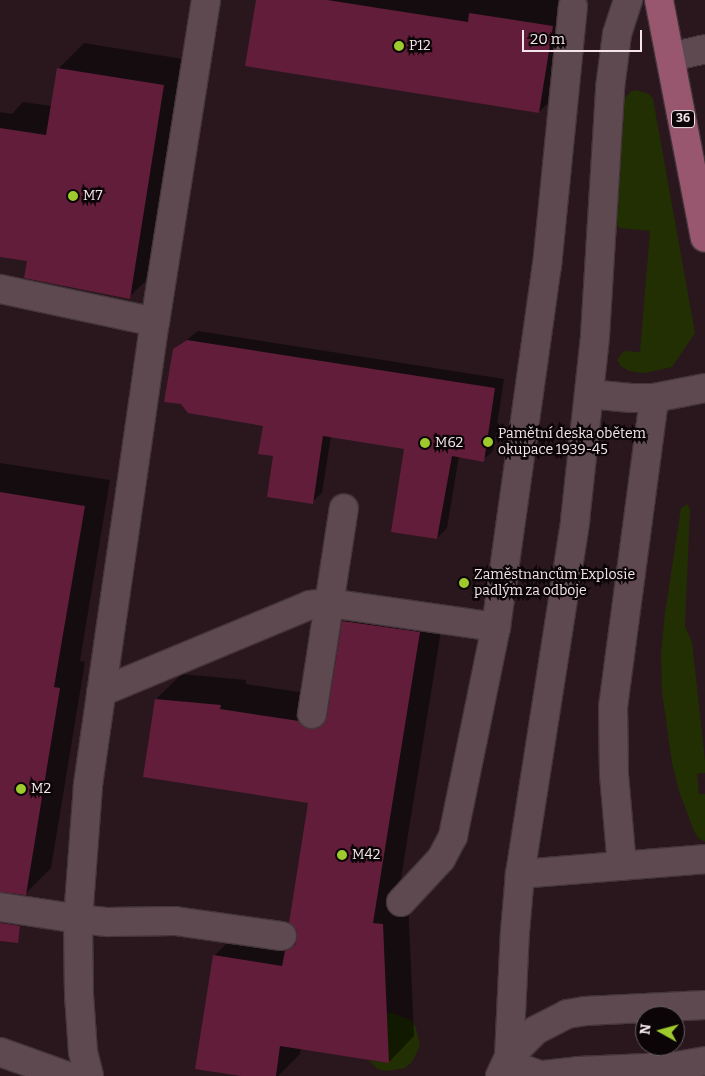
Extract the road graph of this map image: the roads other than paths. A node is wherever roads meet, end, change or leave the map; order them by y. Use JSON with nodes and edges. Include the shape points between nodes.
{"nodes":[{"id":1,"x":206,"y":0,"type":"edge"},
{"id":2,"x":628,"y":0,"type":"edge"},
{"id":3,"x":659,"y":0,"type":"edge"},
{"id":4,"x":573,"y":6,"type":"dead end"},
{"id":5,"x":705,"y":49,"type":"edge"},
{"id":6,"x":671,"y":56,"type":"junction"},
{"id":7,"x":705,"y":238,"type":"edge"},
{"id":8,"x":0,"y":289,"type":"edge"},
{"id":9,"x":155,"y":322,"type":"junction"},
{"id":10,"x":705,"y":388,"type":"edge"},
{"id":11,"x":589,"y":394,"type":"junction"},
{"id":12,"x":654,"y":398,"type":"junction"},
{"id":13,"x":344,"y":508,"type":"dead end"},
{"id":14,"x":329,"y":603,"type":"junction"},
{"id":15,"x":496,"y":627,"type":"junction"},
{"id":16,"x":101,"y":692,"type":"junction"},
{"id":17,"x":312,"y":714,"type":"dead end"},
{"id":18,"x":705,"y":859,"type":"edge"},
{"id":19,"x":622,"y":866,"type":"junction"},
{"id":20,"x":520,"y":874,"type":"junction"},
{"id":21,"x":401,"y":902,"type":"dead end"},
{"id":22,"x":0,"y":907,"type":"edge"},
{"id":23,"x":78,"y":920,"type":"junction"},
{"id":24,"x":282,"y":936,"type":"dead end"},
{"id":25,"x":705,"y":1005,"type":"edge"},
{"id":26,"x":0,"y":1052,"type":"edge"},
{"id":27,"x":705,"y":1061,"type":"edge"},
{"id":28,"x":504,"y":1067,"type":"edge"},
{"id":29,"x":67,"y":1076,"type":"edge"},
{"id":30,"x":89,"y":1076,"type":"edge"},
{"id":31,"x":538,"y":1076,"type":"edge"}],
"edges":[{"from":1,"to":9,"type":"lane"},
{"from":2,"to":11,"type":"lane","via":[[617,34],[610,88]]},
{"from":3,"to":6,"type":"main road","number":"36"},
{"from":4,"to":15,"type":"lane","via":[[547,266]]},
{"from":5,"to":6,"type":"lane"},
{"from":6,"to":7,"type":"main road","number":"36"},
{"from":8,"to":9,"type":"lane"},
{"from":9,"to":16,"type":"lane"},
{"from":10,"to":12,"type":"lane"},
{"from":11,"to":12,"type":"lane"},
{"from":11,"to":20,"type":"lane","via":[[575,521]]},
{"from":12,"to":19,"type":"lane","via":[[613,707]]},
{"from":13,"to":14,"type":"lane"},
{"from":14,"to":15,"type":"lane"},
{"from":14,"to":16,"type":"lane","via":[[293,611]]},
{"from":14,"to":17,"type":"lane"},
{"from":15,"to":21,"type":"lane","via":[[453,836],[441,859]]},
{"from":16,"to":23,"type":"lane","via":[[88,785]]},
{"from":18,"to":19,"type":"lane"},
{"from":19,"to":20,"type":"lane"},
{"from":20,"to":28,"type":"lane"},
{"from":22,"to":23,"type":"lane"},
{"from":23,"to":24,"type":"lane","via":[[175,921]]},
{"from":23,"to":30,"type":"lane","via":[[79,995]]},
{"from":25,"to":28,"type":"lane","via":[[567,1014],[536,1030]]},
{"from":26,"to":29,"type":"lane"},
{"from":27,"to":31,"type":"lane","via":[[671,1067]]},
{"from":28,"to":31,"type":"lane","via":[[520,1068]]}]}
